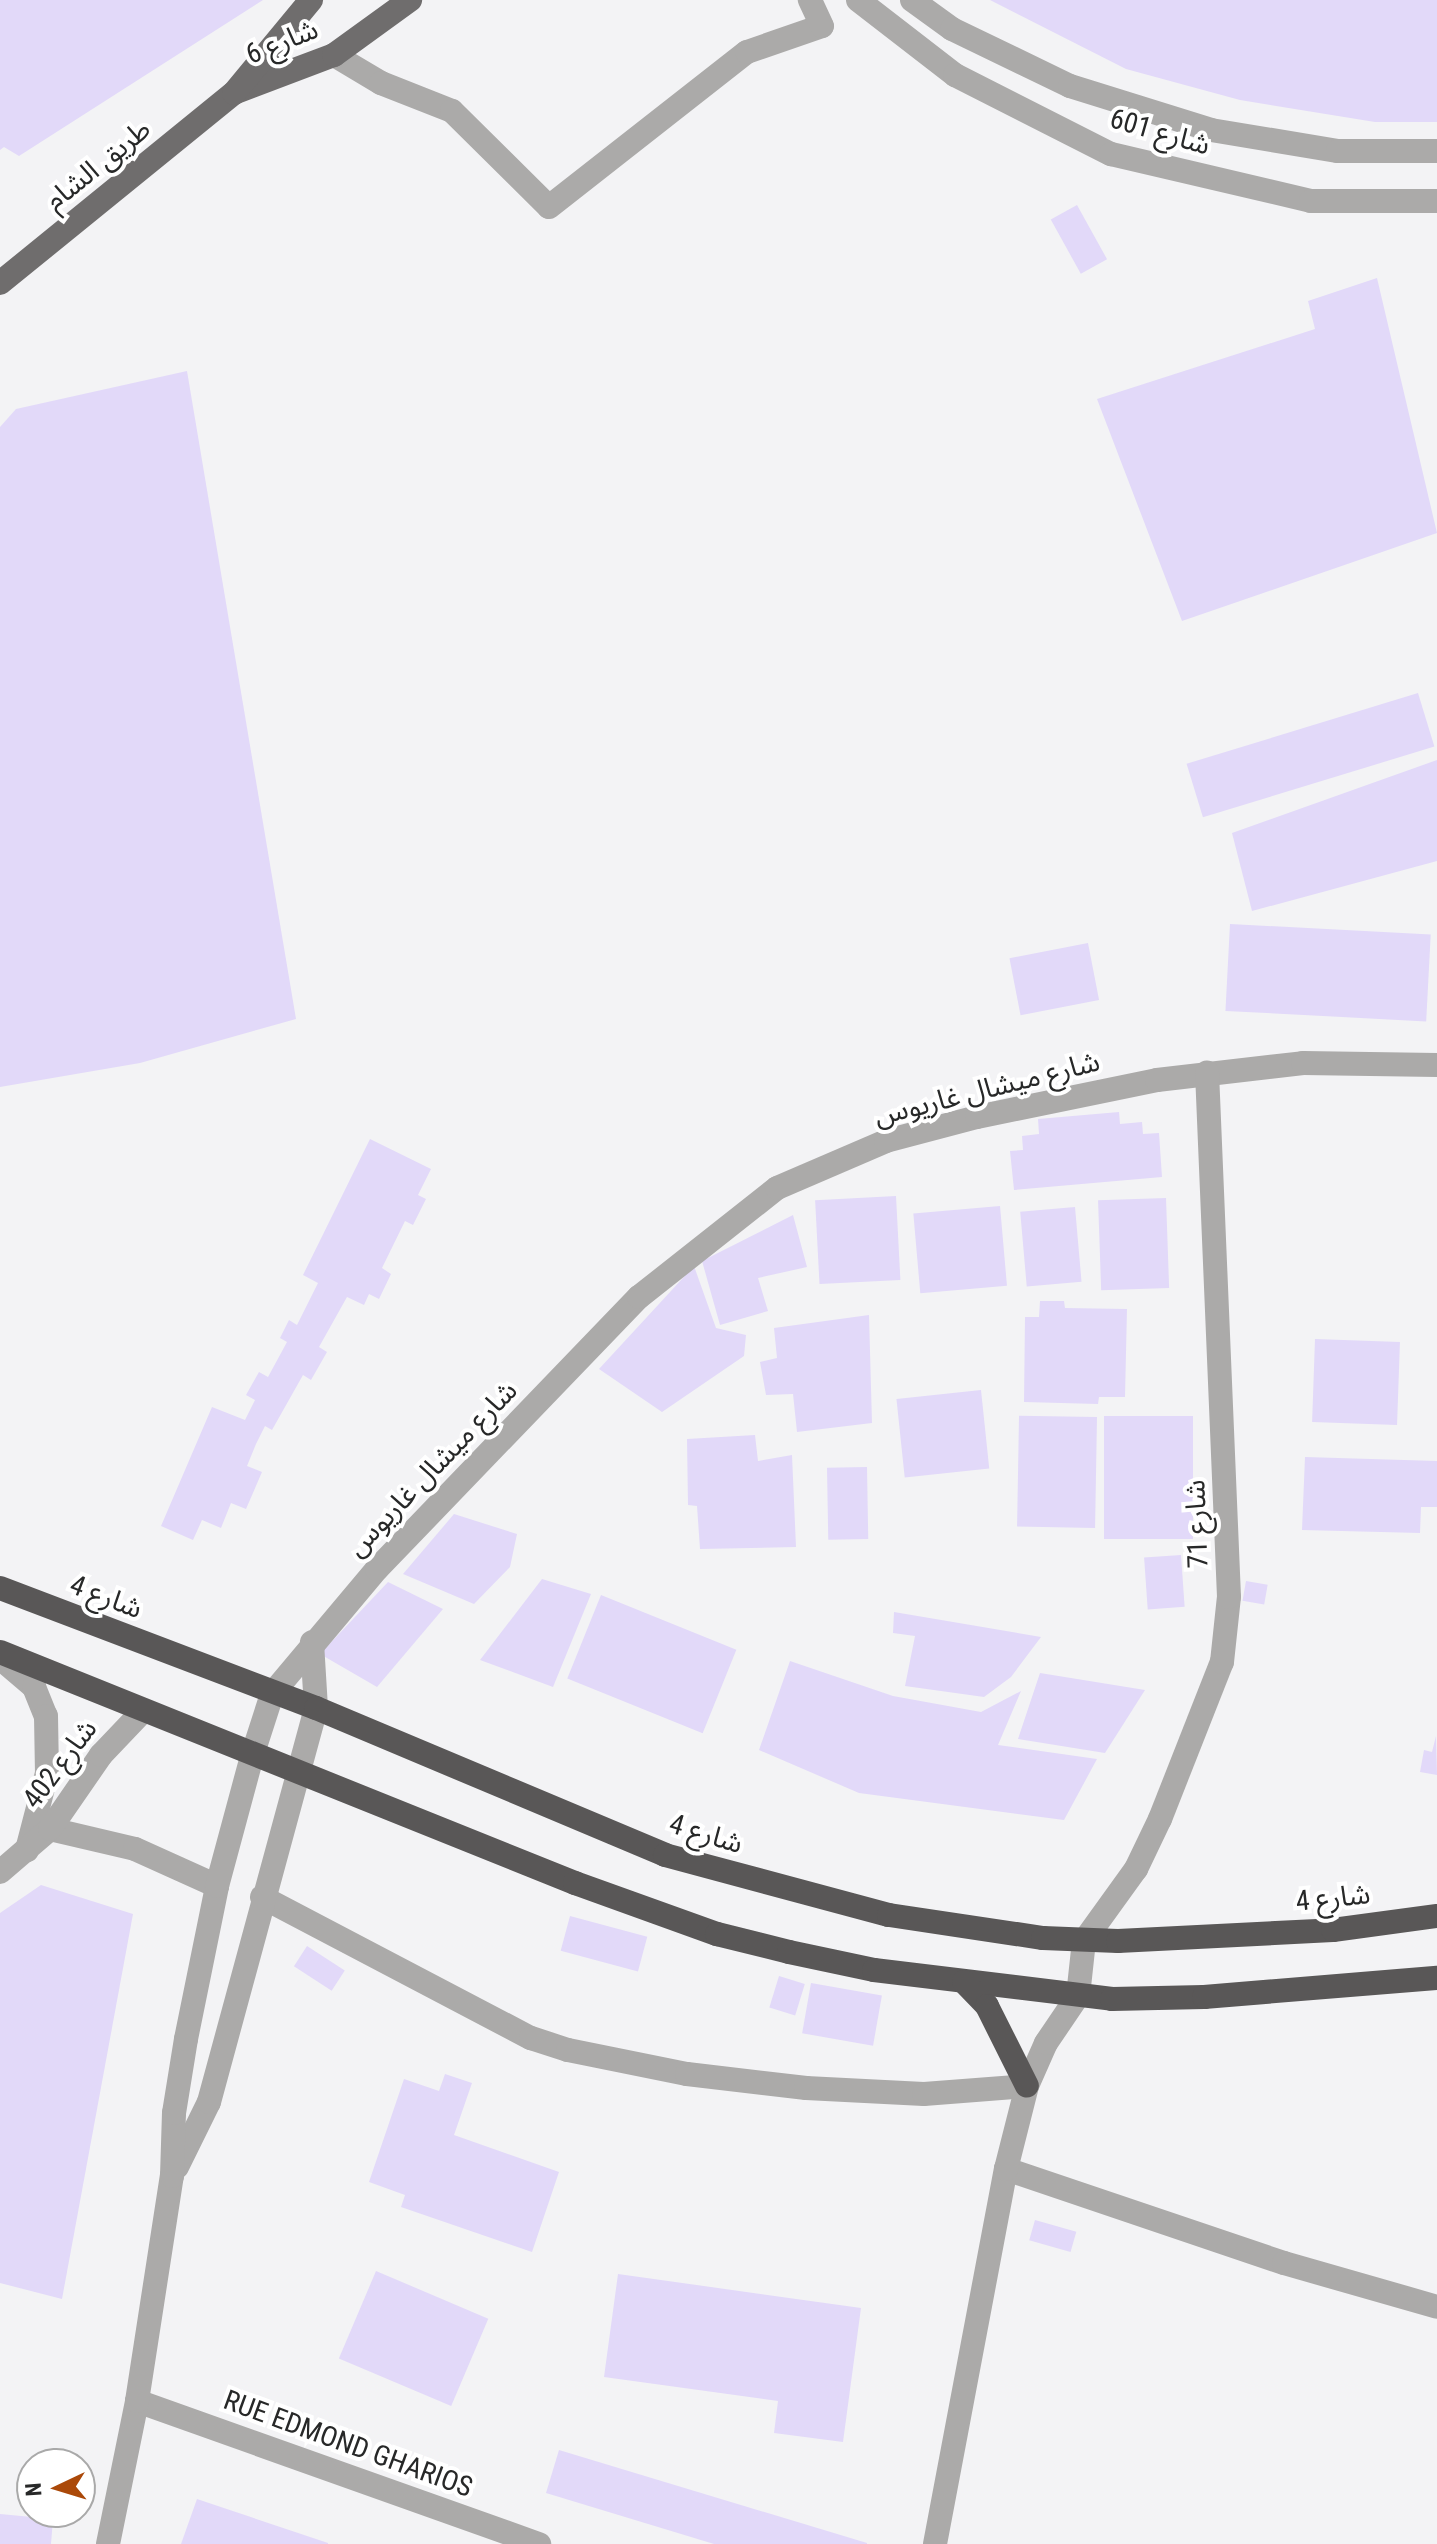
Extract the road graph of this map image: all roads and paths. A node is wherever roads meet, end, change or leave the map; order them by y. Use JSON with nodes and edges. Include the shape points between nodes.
{"nodes":[{"id":1,"x":311,"y":0,"type":"edge"},
{"id":2,"x":410,"y":0,"type":"edge"},
{"id":3,"x":810,"y":0,"type":"edge"},
{"id":4,"x":858,"y":0,"type":"edge"},
{"id":5,"x":912,"y":0,"type":"edge"},
{"id":6,"x":334,"y":55,"type":"junction"},
{"id":7,"x":234,"y":93,"type":"junction"},
{"id":8,"x":1437,"y":151,"type":"edge"},
{"id":9,"x":1437,"y":201,"type":"edge"},
{"id":10,"x":0,"y":283,"type":"edge"},
{"id":11,"x":1437,"y":1065,"type":"edge"},
{"id":12,"x":1207,"y":1072,"type":"junction"},
{"id":13,"x":0,"y":1588,"type":"edge"},
{"id":14,"x":312,"y":1642,"type":"junction"},
{"id":15,"x":0,"y":1655,"type":"edge"},
{"id":16,"x":272,"y":1694,"type":"junction"},
{"id":17,"x":316,"y":1708,"type":"junction"},
{"id":18,"x":142,"y":1712,"type":"junction"},
{"id":19,"x":253,"y":1753,"type":"junction"},
{"id":20,"x":296,"y":1770,"type":"junction"},
{"id":21,"x":50,"y":1829,"type":"junction"},
{"id":22,"x":27,"y":1852,"type":"junction"},
{"id":23,"x":0,"y":1872,"type":"edge"},
{"id":24,"x":217,"y":1886,"type":"junction"},
{"id":25,"x":262,"y":1897,"type":"junction"},
{"id":26,"x":1437,"y":1916,"type":"edge"},
{"id":27,"x":1084,"y":1941,"type":"junction"},
{"id":28,"x":1437,"y":1978,"type":"edge"},
{"id":29,"x":964,"y":1982,"type":"junction"},
{"id":30,"x":1078,"y":1996,"type":"junction"},
{"id":31,"x":1027,"y":2086,"type":"junction"},
{"id":32,"x":1006,"y":2169,"type":"junction"},
{"id":33,"x":172,"y":2176,"type":"junction"},
{"id":34,"x":1437,"y":2307,"type":"edge"},
{"id":35,"x":137,"y":2401,"type":"junction"},
{"id":36,"x":108,"y":2544,"type":"edge"},
{"id":37,"x":539,"y":2544,"type":"edge"},
{"id":38,"x":935,"y":2544,"type":"edge"}],
"edges":[{"from":1,"to":7,"type":"main road","name":"شارع 6"},
{"from":2,"to":6,"type":"main road","name":"شارع 6"},
{"from":3,"to":6,"type":"street","via":[[822,26],[747,52],[549,207],[452,111],[381,83]]},
{"from":4,"to":9,"type":"street","name":"شارع 601","via":[[955,75],[1111,154],[1311,201]]},
{"from":5,"to":8,"type":"street","name":"شارع 601","via":[[952,29],[1070,86],[1211,130],[1338,151]]},
{"from":6,"to":7,"type":"main road","name":"شارع 6"},
{"from":7,"to":10,"type":"main road","name":"طريق الشام"},
{"from":11,"to":12,"type":"street","name":"شارع ميشال غاريوس","via":[[1356,1061]]},
{"from":12,"to":14,"type":"street","name":"شارع ميشال غاريوس","via":[[886,1141],[777,1188],[639,1297]]},
{"from":12,"to":27,"type":"street","name":"شارع 71","via":[[1229,1597],[1222,1662],[1142,1857]]},
{"from":13,"to":16,"type":"highway","name":"شارع 4"},
{"from":14,"to":16,"type":"street","name":"شارع ميشال غاريوس"},
{"from":14,"to":17,"type":"street"},
{"from":15,"to":18,"type":"highway"},
{"from":15,"to":22,"type":"street","name":"شارع 402","via":[[34,1687],[46,1716],[47,1773]]},
{"from":16,"to":17,"type":"highway","name":"شارع 4"},
{"from":16,"to":19,"type":"street","name":"شارع ميشال غاريوس"},
{"from":17,"to":20,"type":"street"},
{"from":17,"to":27,"type":"highway","name":"شارع 4","via":[[665,1855],[889,1915]]},
{"from":18,"to":19,"type":"highway"},
{"from":18,"to":21,"type":"street","name":"شارع 402","via":[[101,1755]]},
{"from":19,"to":20,"type":"highway"},
{"from":19,"to":24,"type":"street","name":"شارع ميشال غاريوس"},
{"from":20,"to":25,"type":"street"},
{"from":20,"to":29,"type":"highway","via":[[717,1934],[860,1967]]},
{"from":21,"to":22,"type":"street","name":"شارع 402"},
{"from":21,"to":24,"type":"street","via":[[135,1849]]},
{"from":22,"to":23,"type":"street","name":"شارع 402"},
{"from":24,"to":33,"type":"street","name":"شارع ميشال غاريوس","via":[[176,2098]]},
{"from":25,"to":31,"type":"street","via":[[531,2038],[568,2050],[687,2074],[806,2088],[924,2094]]},
{"from":25,"to":33,"type":"street","via":[[209,2102]]},
{"from":26,"to":27,"type":"highway","name":"شارع 4","via":[[1333,1930]]},
{"from":27,"to":30,"type":"street"},
{"from":28,"to":30,"type":"highway","via":[[1204,1997]]},
{"from":29,"to":30,"type":"highway"},
{"from":29,"to":31,"type":"highway","via":[[987,2006]]},
{"from":30,"to":31,"type":"street","via":[[1046,2043]]},
{"from":31,"to":32,"type":"street"},
{"from":32,"to":34,"type":"street","via":[[1284,2263]]},
{"from":32,"to":38,"type":"street"},
{"from":33,"to":35,"type":"street"},
{"from":35,"to":36,"type":"street"},
{"from":35,"to":37,"type":"street","name":"RUE EDMOND GHARIOS"}]}
